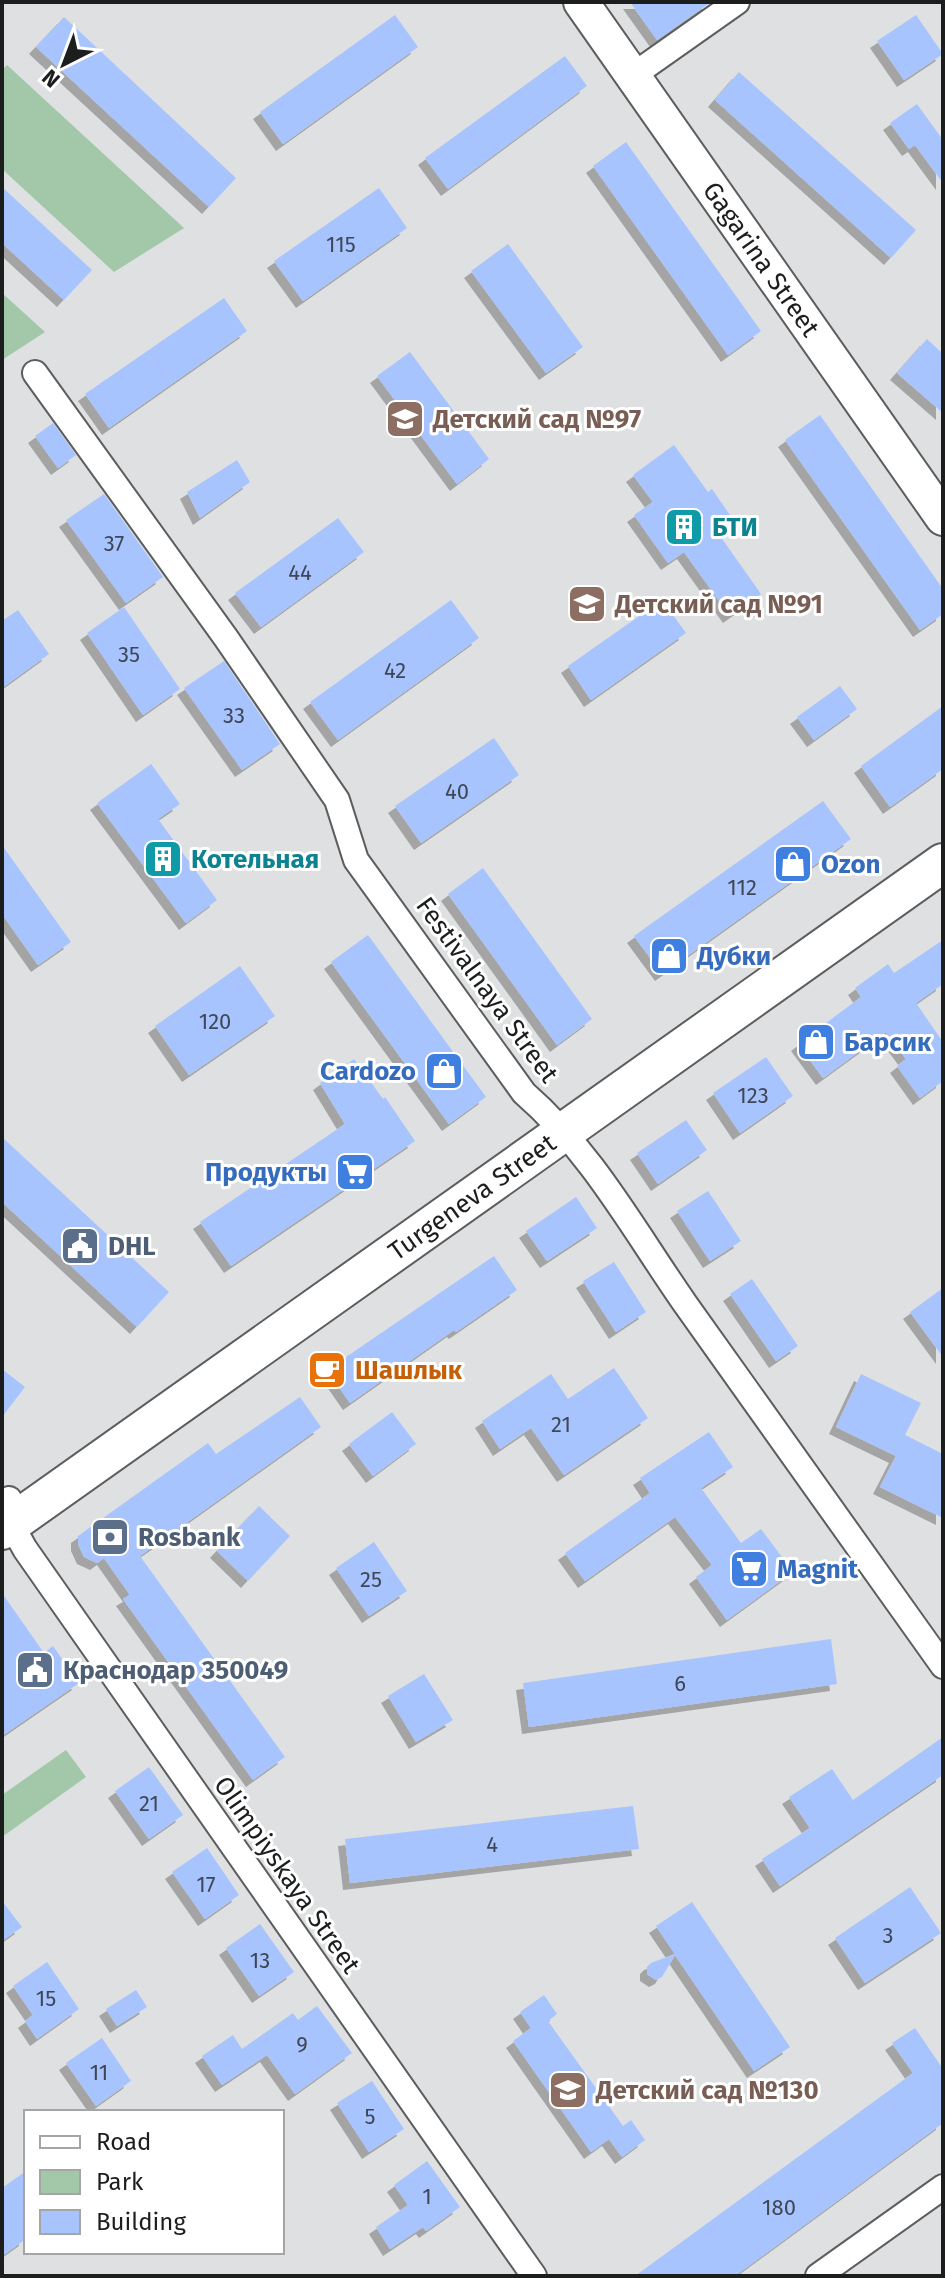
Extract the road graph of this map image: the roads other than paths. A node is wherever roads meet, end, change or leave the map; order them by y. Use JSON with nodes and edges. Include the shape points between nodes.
{"nodes":[{"id":1,"x":581,"y":2,"type":"edge"},
{"id":2,"x":737,"y":2,"type":"edge"},
{"id":3,"x":632,"y":76,"type":"junction"},
{"id":4,"x":35,"y":373,"type":"dead end"},
{"id":5,"x":943,"y":518,"type":"edge"},
{"id":6,"x":943,"y":838,"type":"edge"},
{"id":7,"x":943,"y":863,"type":"edge"},
{"id":8,"x":558,"y":1123,"type":"junction"},
{"id":9,"x":6,"y":1514,"type":"edge"},
{"id":10,"x":943,"y":1666,"type":"edge"},
{"id":11,"x":943,"y":2187,"type":"edge"},
{"id":12,"x":534,"y":2276,"type":"edge"},
{"id":13,"x":818,"y":2276,"type":"edge"}],
"edges":[{"from":1,"to":3,"type":"street","name":"Gagarina Street"},
{"from":2,"to":3,"type":"street"},
{"from":3,"to":5,"type":"street","name":"Gagarina Street"},
{"from":4,"to":8,"type":"street","name":"Festivalnaya Street","via":[[337,800],[356,860],[524,1093]]},
{"from":6,"to":8,"type":"main road","name":"Turgeneva Street"},
{"from":7,"to":8,"type":"main road","name":"Turgeneva Street"},
{"from":8,"to":9,"type":"main road","name":"Turgeneva Street"},
{"from":8,"to":10,"type":"street","name":"Festivalnaya Street"},
{"from":9,"to":12,"type":"street","name":"Olimpiyskaya Street","via":[[25,1549]]},
{"from":11,"to":13,"type":"street"}]}
